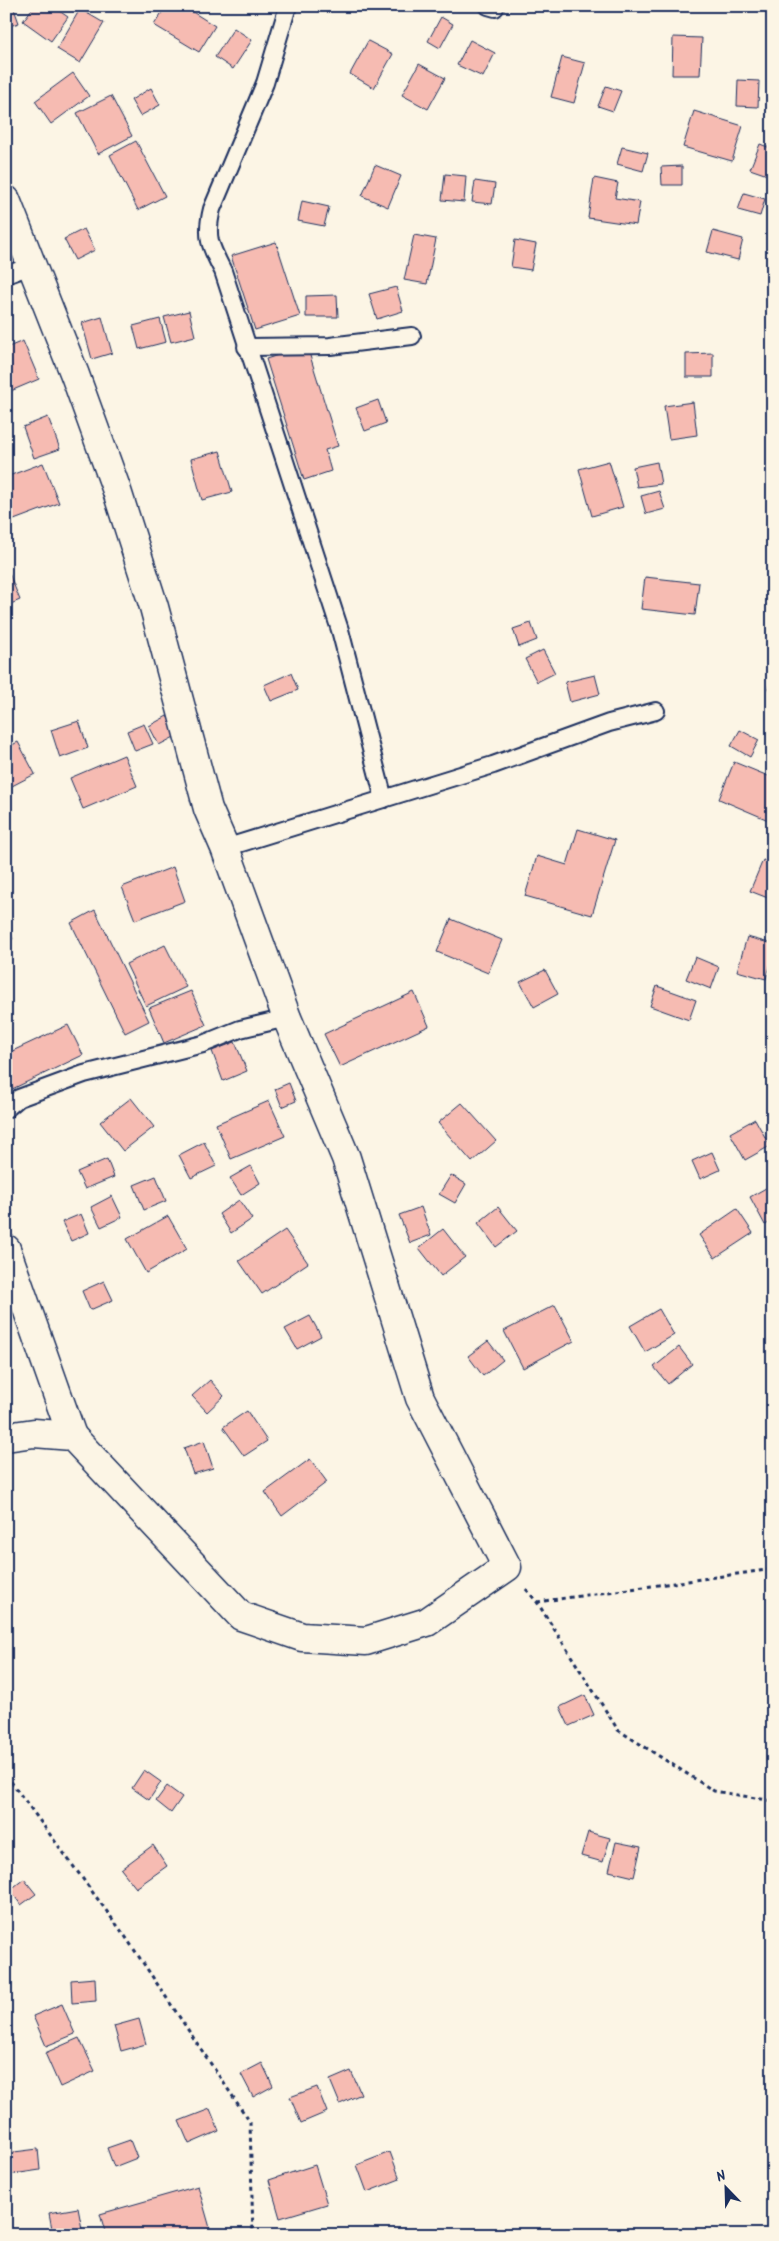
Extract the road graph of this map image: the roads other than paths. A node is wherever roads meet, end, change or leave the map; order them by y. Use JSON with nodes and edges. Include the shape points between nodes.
{"nodes":[{"id":1,"x":288,"y":6,"type":"edge"},
{"id":2,"x":6,"y":200,"type":"edge"},
{"id":3,"x":33,"y":264,"type":"junction"},
{"id":4,"x":6,"y":275,"type":"edge"},
{"id":5,"x":412,"y":336,"type":"dead end"},
{"id":6,"x":246,"y":347,"type":"junction"},
{"id":7,"x":656,"y":711,"type":"dead end"},
{"id":8,"x":384,"y":799,"type":"junction"},
{"id":9,"x":225,"y":848,"type":"junction"},
{"id":10,"x":287,"y":1018,"type":"junction"},
{"id":11,"x":6,"y":1109,"type":"edge"},
{"id":12,"x":6,"y":1249,"type":"edge"},
{"id":13,"x":72,"y":1436,"type":"junction"},
{"id":14,"x":6,"y":1437,"type":"edge"}],
"edges":[{"from":1,"to":6,"type":"lane","via":[[265,83],[207,227],[209,245],[223,271]]},
{"from":2,"to":3,"type":"street"},
{"from":3,"to":4,"type":"lane"},
{"from":3,"to":9,"type":"street","via":[[116,488],[154,607],[208,809]]},
{"from":5,"to":6,"type":"lane","via":[[330,346]]},
{"from":6,"to":8,"type":"lane","via":[[340,630]]},
{"from":7,"to":8,"type":"lane","via":[[609,723],[493,765]]},
{"from":8,"to":9,"type":"lane"},
{"from":9,"to":10,"type":"street"},
{"from":10,"to":11,"type":"lane","via":[[240,1029],[203,1044],[84,1074],[19,1098]]},
{"from":10,"to":13,"type":"street","via":[[346,1158],[420,1398],[508,1567],[427,1622],[366,1641],[302,1637],[241,1616]]},
{"from":12,"to":13,"type":"street"},
{"from":13,"to":14,"type":"street","via":[[34,1433]]}]}
